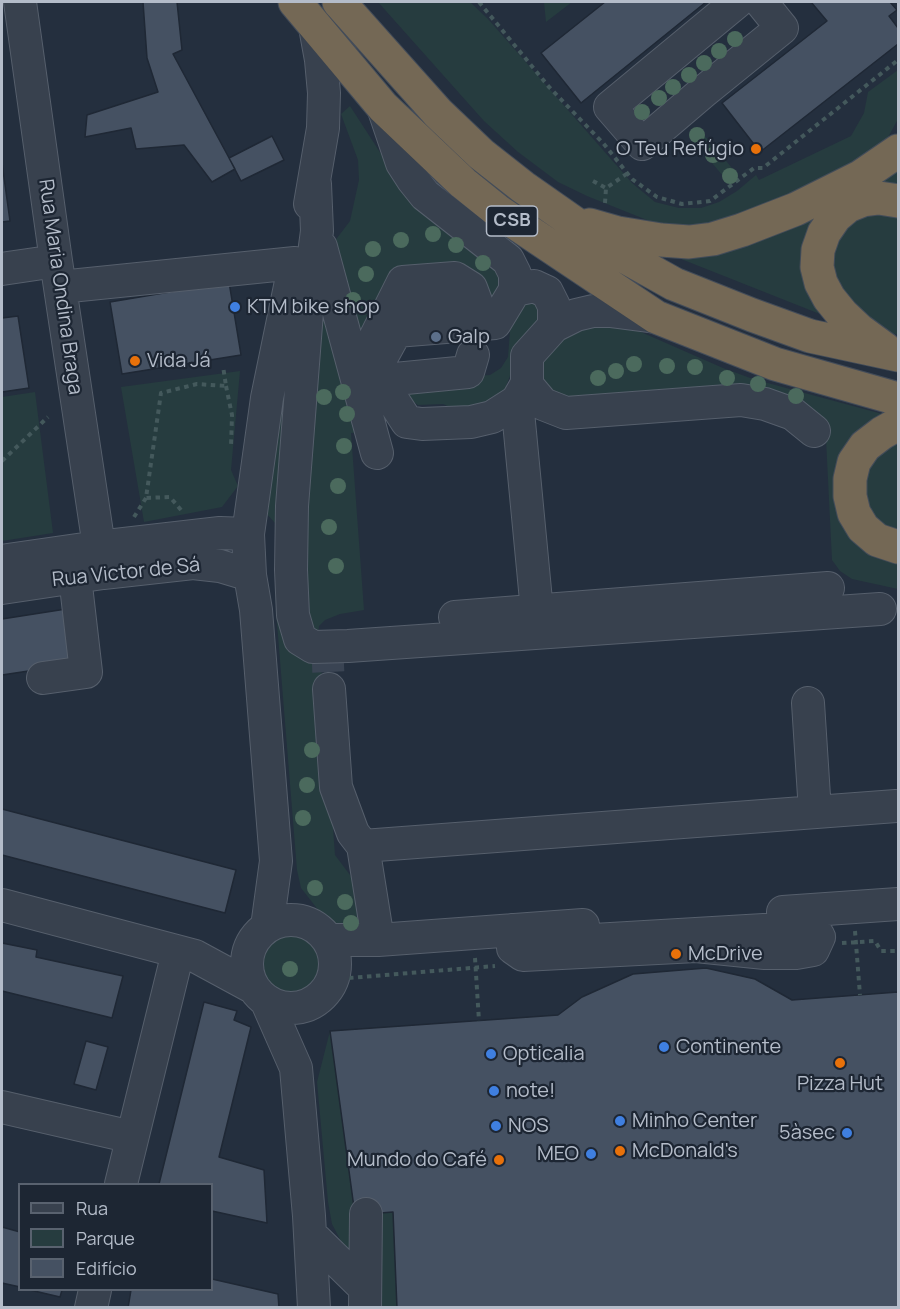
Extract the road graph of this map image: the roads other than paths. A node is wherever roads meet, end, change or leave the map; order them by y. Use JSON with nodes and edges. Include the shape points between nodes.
{"nodes":[{"id":1,"x":20,"y":2,"type":"edge"},
{"id":2,"x":295,"y":2,"type":"edge"},
{"id":3,"x":339,"y":2,"type":"edge"},
{"id":4,"x":737,"y":2,"type":"edge"},
{"id":5,"x":760,"y":2,"type":"edge"},
{"id":6,"x":315,"y":27,"type":"junction"},
{"id":7,"x":383,"y":106,"type":"junction"},
{"id":8,"x":898,"y":151,"type":"edge"},
{"id":9,"x":315,"y":184,"type":"junction"},
{"id":10,"x":898,"y":201,"type":"edge"},
{"id":11,"x":567,"y":217,"type":"junction"},
{"id":12,"x":317,"y":231,"type":"junction"},
{"id":13,"x":295,"y":262,"type":"junction"},
{"id":14,"x":2,"y":269,"type":"edge"},
{"id":15,"x":58,"y":274,"type":"junction"},
{"id":16,"x":515,"y":290,"type":"junction"},
{"id":17,"x":656,"y":317,"type":"junction"},
{"id":18,"x":554,"y":326,"type":"junction"},
{"id":19,"x":481,"y":332,"type":"junction"},
{"id":20,"x":895,"y":354,"type":"edge"},
{"id":21,"x":390,"y":376,"type":"junction"},
{"id":22,"x":522,"y":393,"type":"junction"},
{"id":23,"x":898,"y":399,"type":"edge"},
{"id":24,"x":898,"y":423,"type":"edge"},
{"id":25,"x":814,"y":431,"type":"dead end"},
{"id":26,"x":377,"y":453,"type":"dead end"},
{"id":27,"x":248,"y":534,"type":"junction"},
{"id":28,"x":898,"y":548,"type":"edge"},
{"id":29,"x":2,"y":561,"type":"edge"},
{"id":30,"x":92,"y":566,"type":"junction"},
{"id":31,"x":250,"y":575,"type":"junction"},
{"id":32,"x":2,"y":588,"type":"edge"},
{"id":33,"x":828,"y":588,"type":"dead end"},
{"id":34,"x":880,"y":609,"type":"dead end"},
{"id":35,"x":537,"y":611,"type":"junction"},
{"id":36,"x":327,"y":640,"type":"dead end"},
{"id":37,"x":42,"y":678,"type":"dead end"},
{"id":38,"x":328,"y":689,"type":"tunnel mouth"},
{"id":39,"x":808,"y":703,"type":"dead end"},
{"id":40,"x":896,"y":806,"type":"dead end"},
{"id":41,"x":815,"y":812,"type":"junction"},
{"id":42,"x":363,"y":846,"type":"junction"},
{"id":43,"x":276,"y":861,"type":"junction"},
{"id":44,"x":898,"y":904,"type":"edge"},
{"id":45,"x":2,"y":905,"type":"edge"},
{"id":46,"x":562,"y":927,"type":"junction"},
{"id":47,"x":512,"y":930,"type":"junction"},
{"id":48,"x":261,"y":933,"type":"junction"},
{"id":49,"x":378,"y":940,"type":"junction"},
{"id":50,"x":332,"y":952,"type":"junction"},
{"id":51,"x":187,"y":954,"type":"junction"},
{"id":52,"x":260,"y":994,"type":"junction"},
{"id":53,"x":315,"y":1001,"type":"junction"},
{"id":54,"x":296,"y":1068,"type":"junction"},
{"id":55,"x":2,"y":1107,"type":"edge"},
{"id":56,"x":132,"y":1137,"type":"junction"},
{"id":57,"x":121,"y":1183,"type":"edge"},
{"id":58,"x":366,"y":1214,"type":"dead end"},
{"id":59,"x":312,"y":1228,"type":"junction"},
{"id":60,"x":95,"y":1291,"type":"edge"},
{"id":61,"x":365,"y":1298,"type":"edge"},
{"id":62,"x":91,"y":1308,"type":"edge"},
{"id":63,"x":314,"y":1308,"type":"edge"},
{"id":64,"x":334,"y":1308,"type":"edge"}],
"edges":[{"from":1,"to":15,"type":"street","name":"Rua Maria Ondina Braga"},
{"from":2,"to":6,"type":"highway","number":"CSB"},
{"from":3,"to":11,"type":"highway","number":"CSB","via":[[438,113],[481,154]]},
{"from":4,"to":5,"type":"street","via":[[610,107],[642,144],[782,28]]},
{"from":6,"to":7,"type":"highway","number":"CSB"},
{"from":6,"to":9,"type":"street","via":[[324,93]]},
{"from":7,"to":16,"type":"street","via":[[399,154],[413,180],[425,195],[508,260],[515,274]]},
{"from":7,"to":17,"type":"highway","number":"CSB","via":[[434,157],[499,212]]},
{"from":8,"to":11,"type":"highway","via":[[860,177],[796,209],[712,239],[661,240],[618,233]]},
{"from":9,"to":12,"type":"street"},
{"from":9,"to":13,"type":"street"},
{"from":10,"to":20,"type":"highway","via":[[863,200],[835,217],[824,233],[817,267],[821,283],[842,314]]},
{"from":11,"to":20,"type":"highway","number":"CSB","via":[[613,250],[674,284],[810,336]]},
{"from":12,"to":26,"type":"street"},
{"from":12,"to":34,"type":"street","via":[[292,506],[293,615],[300,639],[314,647],[348,646]]},
{"from":13,"to":15,"type":"street"},
{"from":13,"to":27,"type":"street","via":[[267,398]]},
{"from":14,"to":15,"type":"street"},
{"from":15,"to":30,"type":"street","name":"Rua Maria Ondina Braga"},
{"from":16,"to":18,"type":"street","via":[[534,286],[547,292],[554,306]]},
{"from":16,"to":19,"type":"street"},
{"from":17,"to":18,"type":"street","via":[[593,311]]},
{"from":17,"to":23,"type":"highway","number":"CSB","via":[[775,364]]},
{"from":18,"to":22,"type":"street","via":[[527,356]]},
{"from":19,"to":21,"type":"street","via":[[468,372]]},
{"from":19,"to":21,"type":"street","via":[[396,331]]},
{"from":19,"to":21,"type":"street","via":[[471,288],[455,278],[403,282],[368,352]]},
{"from":21,"to":22,"type":"street","via":[[407,422],[422,424],[492,417]]},
{"from":22,"to":25,"type":"street","via":[[566,413],[741,400],[793,414]]},
{"from":22,"to":35,"type":"street"},
{"from":24,"to":28,"type":"highway","via":[[865,446],[850,478],[850,496],[863,528],[877,540]]},
{"from":27,"to":30,"type":"street","name":"Rua Victor de Sá","via":[[220,533]]},
{"from":27,"to":31,"type":"street"},
{"from":29,"to":30,"type":"street","name":"Rua Victor de Sá"},
{"from":30,"to":31,"type":"street","name":"Rua Victor de Sá","via":[[193,563]]},
{"from":30,"to":32,"type":"street","name":"Rua Victor de Sá"},
{"from":30,"to":37,"type":"street","name":"Rua Maria Ondina Braga","via":[[86,672]]},
{"from":31,"to":43,"type":"street"},
{"from":33,"to":35,"type":"street"},
{"from":35,"to":36,"type":"street","via":[[339,628]]},
{"from":38,"to":42,"type":"street","via":[[336,787],[353,833]]},
{"from":39,"to":41,"type":"street"},
{"from":40,"to":41,"type":"street"},
{"from":41,"to":42,"type":"street"},
{"from":42,"to":49,"type":"street"},
{"from":43,"to":48,"type":"street"},
{"from":43,"to":50,"type":"street","via":[[293,898]]},
{"from":44,"to":46,"type":"street"},
{"from":45,"to":51,"type":"street"},
{"from":46,"to":47,"type":"street"},
{"from":46,"to":47,"type":"street","via":[[577,941],[781,929],[799,924],[813,927],[819,937],[813,950],[800,952],[765,953],[696,946],[523,955],[513,948]]},
{"from":47,"to":49,"type":"street"},
{"from":48,"to":50,"type":"street","via":[[279,922],[305,922]]},
{"from":48,"to":51,"type":"street"},
{"from":48,"to":52,"type":"street","via":[[249,950],[248,963],[249,976]]},
{"from":49,"to":50,"type":"street"},
{"from":50,"to":53,"type":"street","via":[[333,977]]},
{"from":51,"to":52,"type":"street"},
{"from":51,"to":56,"type":"street"},
{"from":52,"to":53,"type":"street","via":[[278,1006],[290,1008]]},
{"from":52,"to":54,"type":"street"},
{"from":53,"to":54,"type":"street"},
{"from":54,"to":59,"type":"street"},
{"from":55,"to":56,"type":"street"},
{"from":56,"to":57,"type":"street"},
{"from":58,"to":61,"type":"street"},
{"from":59,"to":61,"type":"street"},
{"from":59,"to":63,"type":"street"},
{"from":59,"to":64,"type":"street"},
{"from":60,"to":62,"type":"street"}]}
